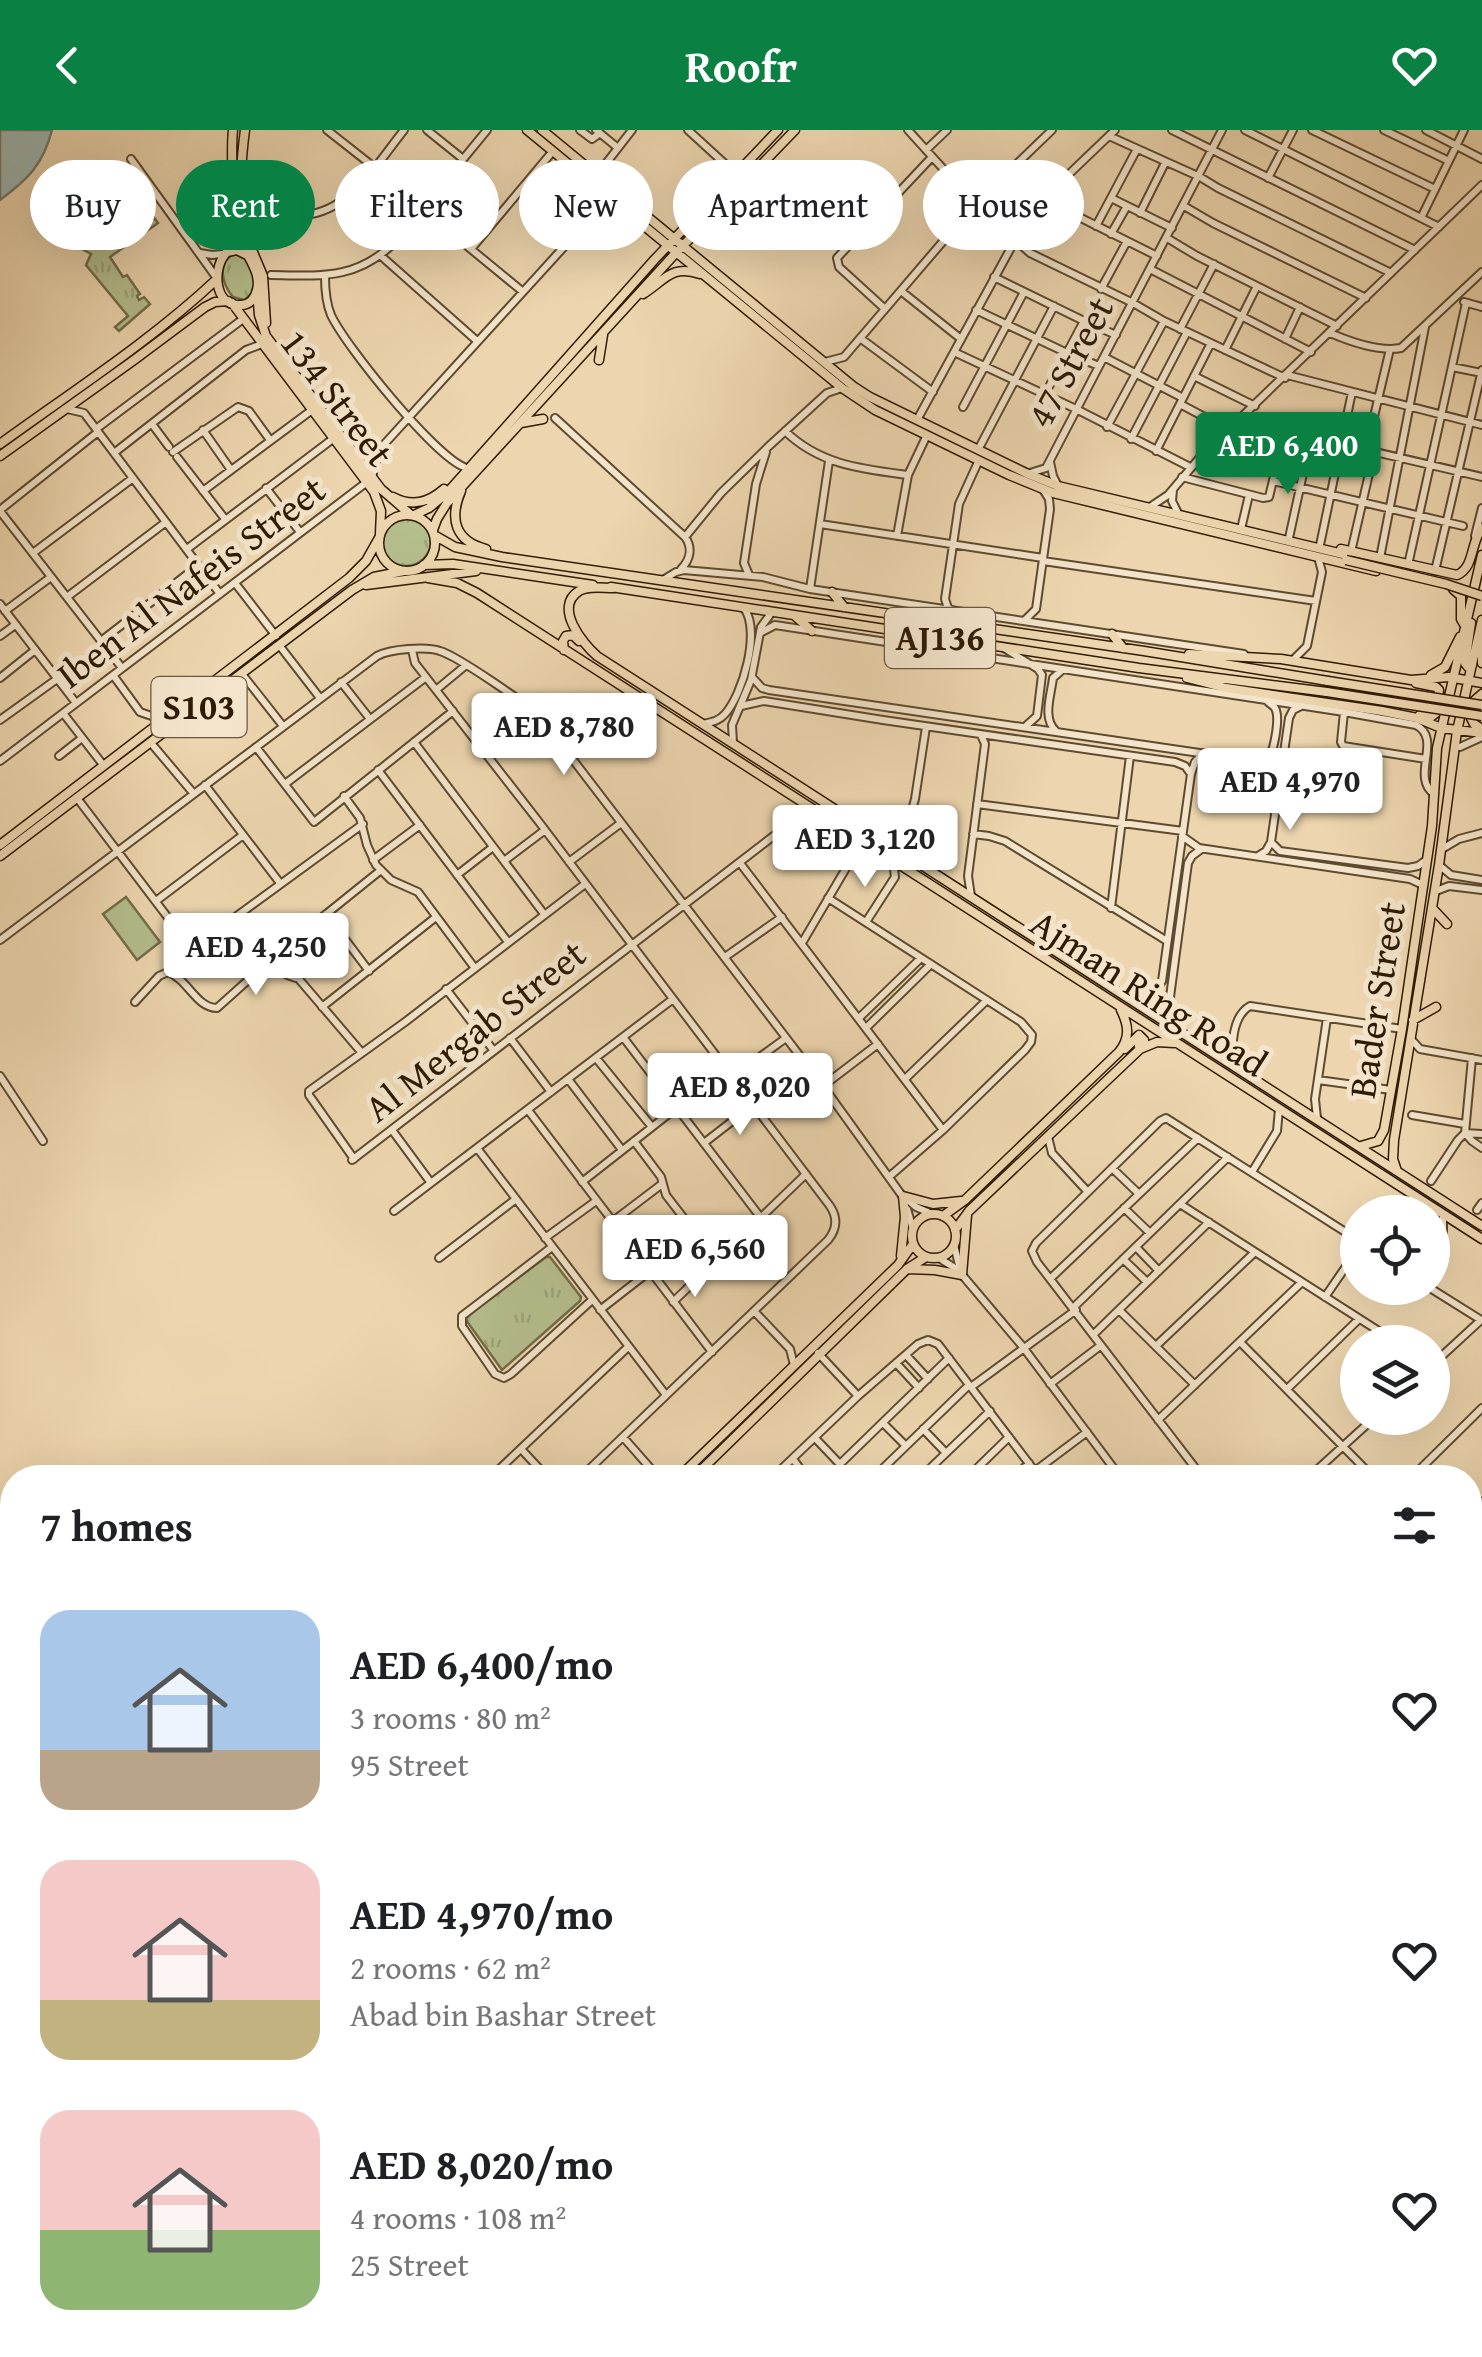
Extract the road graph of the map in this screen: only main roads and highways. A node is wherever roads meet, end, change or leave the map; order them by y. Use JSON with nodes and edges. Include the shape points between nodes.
{"nodes":[{"id":1,"x":233,"y":130,"type":"edge"},
{"id":2,"x":245,"y":130,"type":"edge"},
{"id":3,"x":529,"y":130,"type":"edge"},
{"id":4,"x":542,"y":130,"type":"edge"},
{"id":5,"x":778,"y":130,"type":"edge"},
{"id":6,"x":794,"y":130,"type":"edge"},
{"id":7,"x":243,"y":160,"type":"edge"},
{"id":8,"x":566,"y":160,"type":"edge"},
{"id":9,"x":574,"y":160,"type":"edge"},
{"id":10,"x":749,"y":160,"type":"edge"},
{"id":11,"x":765,"y":160,"type":"edge"},
{"id":12,"x":653,"y":221,"type":"edge"},
{"id":13,"x":662,"y":228,"type":"junction"},
{"id":14,"x":673,"y":228,"type":"edge"},
{"id":15,"x":653,"y":230,"type":"edge"},
{"id":16,"x":653,"y":239,"type":"edge"},
{"id":17,"x":671,"y":242,"type":"junction"},
{"id":18,"x":246,"y":250,"type":"edge"},
{"id":19,"x":252,"y":250,"type":"edge"},
{"id":20,"x":679,"y":250,"type":"edge"},
{"id":21,"x":681,"y":250,"type":"edge"},
{"id":22,"x":682,"y":250,"type":"edge"},
{"id":23,"x":697,"y":250,"type":"edge"},
{"id":24,"x":225,"y":253,"type":"junction"},
{"id":25,"x":247,"y":255,"type":"junction"},
{"id":26,"x":656,"y":258,"type":"junction"},
{"id":27,"x":707,"y":266,"type":"junction"},
{"id":28,"x":708,"y":277,"type":"junction"},
{"id":29,"x":217,"y":278,"type":"junction"},
{"id":30,"x":257,"y":291,"type":"junction"},
{"id":31,"x":634,"y":298,"type":"junction"},
{"id":32,"x":230,"y":302,"type":"junction"},
{"id":33,"x":604,"y":332,"type":"junction"},
{"id":34,"x":266,"y":343,"type":"junction"},
{"id":35,"x":132,"y":348,"type":"junction"},
{"id":36,"x":598,"y":360,"type":"dead end"},
{"id":37,"x":104,"y":382,"type":"junction"},
{"id":38,"x":542,"y":419,"type":"dead end"},
{"id":39,"x":521,"y":423,"type":"junction"},
{"id":40,"x":497,"y":436,"type":"junction"},
{"id":41,"x":0,"y":444,"type":"edge"},
{"id":42,"x":978,"y":455,"type":"junction"},
{"id":43,"x":0,"y":456,"type":"edge"},
{"id":44,"x":370,"y":480,"type":"junction"},
{"id":45,"x":466,"y":484,"type":"junction"},
{"id":46,"x":381,"y":488,"type":"junction"},
{"id":47,"x":412,"y":515,"type":"junction"},
{"id":48,"x":1482,"y":528,"type":"edge"},
{"id":49,"x":434,"y":532,"type":"junction"},
{"id":50,"x":1243,"y":532,"type":"junction"},
{"id":51,"x":380,"y":536,"type":"junction"},
{"id":52,"x":1474,"y":540,"type":"junction"},
{"id":53,"x":1482,"y":555,"type":"edge"},
{"id":54,"x":1345,"y":557,"type":"junction"},
{"id":55,"x":424,"y":566,"type":"junction"},
{"id":56,"x":584,"y":569,"type":"junction"},
{"id":57,"x":404,"y":571,"type":"junction"},
{"id":58,"x":1479,"y":572,"type":"junction"},
{"id":59,"x":520,"y":574,"type":"junction"},
{"id":60,"x":1453,"y":576,"type":"junction"},
{"id":61,"x":428,"y":578,"type":"junction"},
{"id":62,"x":554,"y":578,"type":"junction"},
{"id":63,"x":612,"y":588,"type":"junction"},
{"id":64,"x":1453,"y":589,"type":"junction"},
{"id":65,"x":352,"y":590,"type":"junction"},
{"id":66,"x":832,"y":592,"type":"road end"},
{"id":67,"x":1482,"y":594,"type":"edge"},
{"id":68,"x":719,"y":604,"type":"junction"},
{"id":69,"x":1471,"y":604,"type":"junction"},
{"id":70,"x":844,"y":607,"type":"junction"},
{"id":71,"x":707,"y":614,"type":"dead end"},
{"id":72,"x":795,"y":616,"type":"junction"},
{"id":73,"x":988,"y":616,"type":"road end"},
{"id":74,"x":1482,"y":623,"type":"edge"},
{"id":75,"x":975,"y":626,"type":"junction"},
{"id":76,"x":812,"y":630,"type":"road end"},
{"id":77,"x":1464,"y":630,"type":"junction"},
{"id":78,"x":1112,"y":634,"type":"road end"},
{"id":79,"x":277,"y":641,"type":"junction"},
{"id":80,"x":1123,"y":648,"type":"junction"},
{"id":81,"x":564,"y":650,"type":"junction"},
{"id":82,"x":1144,"y":651,"type":"junction"},
{"id":83,"x":602,"y":659,"type":"junction"},
{"id":84,"x":1477,"y":664,"type":"edge"},
{"id":85,"x":1178,"y":673,"type":"junction"},
{"id":86,"x":1408,"y":677,"type":"junction"},
{"id":87,"x":1453,"y":677,"type":"junction"},
{"id":88,"x":1468,"y":680,"type":"junction"},
{"id":89,"x":1482,"y":683,"type":"edge"},
{"id":90,"x":1482,"y":694,"type":"edge"},
{"id":91,"x":1322,"y":702,"type":"junction"},
{"id":92,"x":1482,"y":704,"type":"edge"},
{"id":93,"x":1306,"y":706,"type":"road end"},
{"id":94,"x":1346,"y":709,"type":"junction"},
{"id":95,"x":1386,"y":712,"type":"junction"},
{"id":96,"x":1366,"y":716,"type":"road end"},
{"id":97,"x":1482,"y":716,"type":"edge"},
{"id":98,"x":160,"y":723,"type":"junction"},
{"id":99,"x":1441,"y":728,"type":"junction"},
{"id":100,"x":1456,"y":731,"type":"junction"},
{"id":101,"x":1482,"y":733,"type":"edge"},
{"id":102,"x":151,"y":742,"type":"junction"},
{"id":103,"x":1430,"y":760,"type":"junction"},
{"id":104,"x":1452,"y":763,"type":"junction"},
{"id":105,"x":0,"y":845,"type":"edge"},
{"id":106,"x":0,"y":856,"type":"edge"},
{"id":107,"x":1432,"y":908,"type":"junction"},
{"id":108,"x":1448,"y":924,"type":"dead end"},
{"id":109,"x":1120,"y":1006,"type":"junction"},
{"id":110,"x":1436,"y":1007,"type":"dead end"},
{"id":111,"x":1413,"y":1020,"type":"junction"},
{"id":112,"x":1179,"y":1045,"type":"junction"},
{"id":113,"x":1120,"y":1052,"type":"junction"},
{"id":114,"x":1127,"y":1061,"type":"junction"},
{"id":115,"x":1388,"y":1104,"type":"junction"},
{"id":116,"x":1361,"y":1146,"type":"junction"},
{"id":117,"x":1393,"y":1150,"type":"junction"},
{"id":118,"x":1397,"y":1171,"type":"junction"},
{"id":119,"x":1414,"y":1195,"type":"edge"},
{"id":120,"x":965,"y":1200,"type":"junction"},
{"id":121,"x":1450,"y":1210,"type":"edge"},
{"id":122,"x":968,"y":1211,"type":"junction"},
{"id":123,"x":943,"y":1216,"type":"junction"},
{"id":124,"x":1450,"y":1218,"type":"edge"},
{"id":125,"x":1482,"y":1228,"type":"edge"},
{"id":126,"x":955,"y":1230,"type":"junction"},
{"id":127,"x":1482,"y":1239,"type":"edge"},
{"id":128,"x":913,"y":1244,"type":"junction"},
{"id":129,"x":926,"y":1256,"type":"junction"},
{"id":130,"x":902,"y":1267,"type":"junction"},
{"id":131,"x":725,"y":1432,"type":"junction"},
{"id":132,"x":720,"y":1450,"type":"junction"},
{"id":133,"x":691,"y":1465,"type":"edge"},
{"id":134,"x":705,"y":1465,"type":"edge"}],
"edges":[{"from":1,"to":24,"type":"main road","via":[[232,231]]},
{"from":2,"to":7,"type":"main road"},
{"from":3,"to":8,"type":"main road"},
{"from":4,"to":9,"type":"main road"},
{"from":5,"to":10,"type":"main road"},
{"from":6,"to":11,"type":"main road"},
{"from":12,"to":13,"type":"main road"},
{"from":13,"to":14,"type":"main road"},
{"from":13,"to":17,"type":"main road"},
{"from":15,"to":17,"type":"main road"},
{"from":16,"to":26,"type":"main road"},
{"from":17,"to":26,"type":"main road"},
{"from":18,"to":25,"type":"main road"},
{"from":19,"to":34,"type":"main road","via":[[263,276]]},
{"from":20,"to":31,"type":"main road"},
{"from":21,"to":28,"type":"main road"},
{"from":22,"to":27,"type":"main road"},
{"from":23,"to":27,"type":"main road"},
{"from":24,"to":25,"type":"main road"},
{"from":24,"to":29,"type":"main road"},
{"from":25,"to":30,"type":"main road"},
{"from":26,"to":40,"type":"main road"},
{"from":27,"to":42,"type":"main road","via":[[870,397]]},
{"from":28,"to":31,"type":"main road","via":[[678,270]]},
{"from":28,"to":42,"type":"main road","via":[[875,410]]},
{"from":29,"to":32,"type":"main road"},
{"from":29,"to":35,"type":"main road"},
{"from":30,"to":32,"type":"main road","via":[[250,302]]},
{"from":30,"to":34,"type":"main road","name":"134 Street"},
{"from":31,"to":33,"type":"main road"},
{"from":32,"to":34,"type":"main road","name":"134 Street"},
{"from":32,"to":37,"type":"main road","via":[[205,306]]},
{"from":33,"to":36,"type":"main road"},
{"from":33,"to":39,"type":"main road"},
{"from":34,"to":44,"type":"main road","name":"134 Street"},
{"from":34,"to":44,"type":"main road","name":"134 Street"},
{"from":35,"to":37,"type":"main road","via":[[138,350]]},
{"from":35,"to":41,"type":"main road"},
{"from":37,"to":43,"type":"main road"},
{"from":38,"to":39,"type":"main road"},
{"from":39,"to":45,"type":"main road"},
{"from":40,"to":46,"type":"main road","via":[[439,494],[401,501]]},
{"from":40,"to":47,"type":"main road","via":[[448,492]]},
{"from":42,"to":50,"type":"main road","via":[[1058,486]]},
{"from":42,"to":50,"type":"main road","via":[[1044,490]]},
{"from":44,"to":46,"type":"main road","name":"134 Street"},
{"from":44,"to":51,"type":"main road","name":"134 Street","via":[[380,506]]},
{"from":45,"to":49,"type":"main road","via":[[443,508]]},
{"from":45,"to":56,"type":"main road","via":[[455,518],[470,544]]},
{"from":46,"to":47,"type":"main road","name":"134 Street"},
{"from":47,"to":49,"type":"main road"},
{"from":47,"to":51,"type":"main road","via":[[389,520]]},
{"from":48,"to":52,"type":"main road"},
{"from":49,"to":55,"type":"main road"},
{"from":49,"to":56,"type":"main road","number":"AJ136","via":[[455,548]]},
{"from":50,"to":54,"type":"main road"},
{"from":50,"to":54,"type":"main road","via":[[1320,544]]},
{"from":50,"to":54,"type":"main road","via":[[1318,558]]},
{"from":51,"to":57,"type":"main road","via":[[383,558]]},
{"from":51,"to":79,"type":"main road","number":"S103","via":[[359,569]]},
{"from":52,"to":58,"type":"main road"},
{"from":52,"to":60,"type":"main road","via":[[1467,569]]},
{"from":53,"to":58,"type":"main road","name":"Bader Street"},
{"from":54,"to":60,"type":"main road","via":[[1380,558]]},
{"from":54,"to":64,"type":"main road"},
{"from":54,"to":67,"type":"main road","bridge":true},
{"from":55,"to":57,"type":"main road"},
{"from":55,"to":59,"type":"main road","number":"AJ136"},
{"from":56,"to":59,"type":"main road","via":[[521,564]]},
{"from":56,"to":70,"type":"main road","number":"AJ136"},
{"from":57,"to":65,"type":"main road","number":"S103"},
{"from":58,"to":69,"type":"main road","name":"Bader Street"},
{"from":59,"to":62,"type":"main road","number":"AJ136"},
{"from":60,"to":64,"type":"main road","via":[[1464,583]]},
{"from":61,"to":62,"type":"main road","via":[[472,571]]},
{"from":61,"to":65,"type":"main road"},
{"from":61,"to":81,"type":"main road","name":"Ajman Ring Road","via":[[470,590]]},
{"from":62,"to":63,"type":"main road","number":"AJ136"},
{"from":63,"to":68,"type":"main road","number":"AJ136"},
{"from":63,"to":83,"type":"main road","name":"Ajman Ring Road","via":[[581,590],[570,608],[576,631]]},
{"from":64,"to":77,"type":"main road","via":[[1462,599]]},
{"from":65,"to":79,"type":"main road","number":"S103"},
{"from":66,"to":70,"type":"main road"},
{"from":68,"to":71,"type":"main road"},
{"from":68,"to":72,"type":"main road","number":"AJ136"},
{"from":69,"to":77,"type":"main road","name":"Bader Street"},
{"from":69,"to":84,"type":"main road","via":[[1464,663]]},
{"from":70,"to":75,"type":"main road","number":"AJ136"},
{"from":72,"to":76,"type":"main road"},
{"from":72,"to":85,"type":"main road","number":"AJ136"},
{"from":73,"to":75,"type":"main road"},
{"from":74,"to":84,"type":"main road"},
{"from":75,"to":80,"type":"main road","number":"AJ136"},
{"from":77,"to":86,"type":"main road","via":[[1445,667]]},
{"from":77,"to":87,"type":"main road","name":"Bader Street"},
{"from":78,"to":80,"type":"main road"},
{"from":79,"to":98,"type":"main road","number":"S103"},
{"from":79,"to":102,"type":"main road","number":"S103"},
{"from":80,"to":82,"type":"main road","number":"AJ136"},
{"from":81,"to":83,"type":"main road","via":[[563,639],[573,636]]},
{"from":81,"to":109,"type":"main road","name":"Ajman Ring Road"},
{"from":82,"to":86,"type":"main road"},
{"from":82,"to":92,"type":"main road","number":"AJ136","bridge":true},
{"from":83,"to":116,"type":"main road","name":"Ajman Ring Road"},
{"from":84,"to":88,"type":"main road","name":"Bader Street"},
{"from":85,"to":91,"type":"main road","via":[[1216,687]]},
{"from":85,"to":97,"type":"main road","number":"AJ136","bridge":true},
{"from":86,"to":87,"type":"main road"},
{"from":86,"to":95,"type":"main road","via":[[1438,688],[1436,714]]},
{"from":87,"to":88,"type":"main road"},
{"from":87,"to":99,"type":"main road","name":"Bader Street"},
{"from":88,"to":89,"type":"main road"},
{"from":88,"to":100,"type":"main road","name":"Bader Street"},
{"from":90,"to":101,"type":"main road","via":[[1472,715]]},
{"from":91,"to":93,"type":"main road"},
{"from":91,"to":94,"type":"main road"},
{"from":94,"to":95,"type":"main road"},
{"from":94,"to":96,"type":"main road"},
{"from":95,"to":99,"type":"main road"},
{"from":95,"to":103,"type":"main road","via":[[1429,728]]},
{"from":98,"to":102,"type":"main road"},
{"from":98,"to":105,"type":"main road","number":"S103"},
{"from":99,"to":100,"type":"main road"},
{"from":99,"to":103,"type":"main road","name":"Bader Street"},
{"from":100,"to":101,"type":"main road"},
{"from":100,"to":104,"type":"main road","name":"Bader Street"},
{"from":101,"to":104,"type":"main road","via":[[1470,736]]},
{"from":102,"to":106,"type":"main road","number":"S103"},
{"from":103,"to":115,"type":"main road","name":"Bader Street","via":[[1432,826]]},
{"from":104,"to":107,"type":"main road","name":"Bader Street"},
{"from":107,"to":108,"type":"main road"},
{"from":107,"to":111,"type":"main road","name":"Bader Street"},
{"from":109,"to":112,"type":"main road","name":"Ajman Ring Road"},
{"from":109,"to":113,"type":"main road","via":[[1128,1028]]},
{"from":110,"to":111,"type":"main road"},
{"from":111,"to":117,"type":"main road","name":"Bader Street"},
{"from":112,"to":114,"type":"main road","via":[[1154,1042]]},
{"from":112,"to":119,"type":"main road","name":"Ajman Ring Road"},
{"from":113,"to":114,"type":"main road","via":[[1143,1037]]},
{"from":113,"to":120,"type":"main road"},
{"from":114,"to":122,"type":"main road"},
{"from":115,"to":116,"type":"main road","name":"Bader Street","via":[[1381,1138]]},
{"from":115,"to":117,"type":"main road","via":[[1384,1142]]},
{"from":116,"to":118,"type":"main road","name":"Ajman Ring Road"},
{"from":117,"to":118,"type":"main road","name":"Bader Street"},
{"from":118,"to":125,"type":"main road","name":"Ajman Ring Road"},
{"from":120,"to":123,"type":"main road"},
{"from":120,"to":130,"type":"main road","via":[[934,1204],[903,1196]]},
{"from":121,"to":125,"type":"main road"},
{"from":122,"to":126,"type":"main road"},
{"from":122,"to":130,"type":"main road","via":[[962,1274]]},
{"from":123,"to":126,"type":"main road"},
{"from":123,"to":128,"type":"main road","via":[[920,1219]]},
{"from":124,"to":127,"type":"main road","name":"Ajman Ring Road"},
{"from":126,"to":129,"type":"main road","via":[[948,1253]]},
{"from":128,"to":129,"type":"main road"},
{"from":128,"to":130,"type":"main road"},
{"from":129,"to":130,"type":"main road"},
{"from":130,"to":131,"type":"main road"},
{"from":130,"to":132,"type":"main road"},
{"from":131,"to":132,"type":"main road","via":[[734,1431]]},
{"from":131,"to":133,"type":"main road"},
{"from":132,"to":134,"type":"main road"}]}
